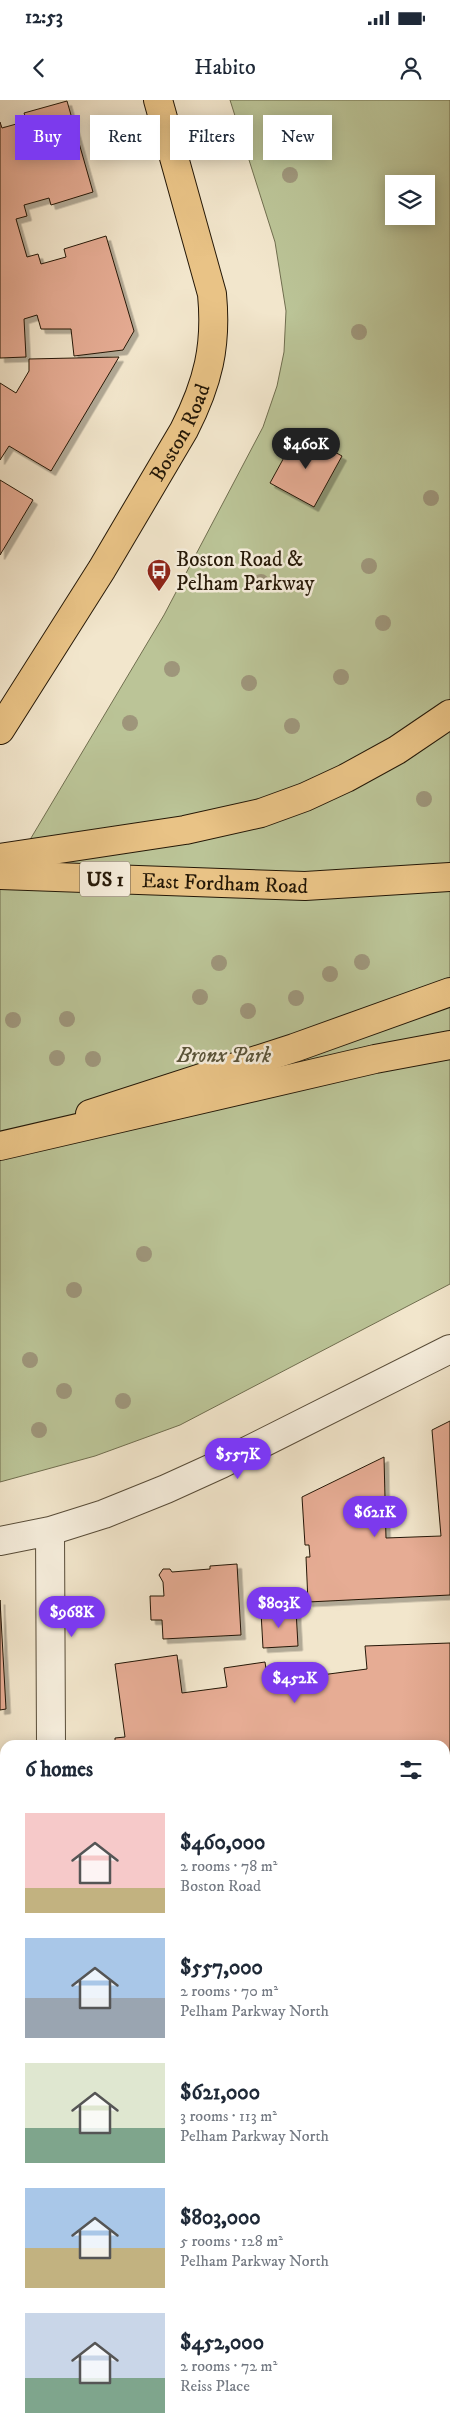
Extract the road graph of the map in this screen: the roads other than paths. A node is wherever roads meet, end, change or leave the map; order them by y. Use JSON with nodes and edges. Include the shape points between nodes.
{"nodes":[{"id":1,"x":158,"y":100,"type":"edge"},
{"id":2,"x":450,"y":714,"type":"edge"},
{"id":3,"x":0,"y":730,"type":"edge"},
{"id":4,"x":0,"y":858,"type":"edge"},
{"id":5,"x":0,"y":875,"type":"edge"},
{"id":6,"x":450,"y":878,"type":"edge"},
{"id":7,"x":450,"y":992,"type":"edge"},
{"id":8,"x":450,"y":1045,"type":"edge"},
{"id":9,"x":0,"y":1145,"type":"edge"},
{"id":10,"x":450,"y":1349,"type":"edge"},
{"id":11,"x":50,"y":1531,"type":"junction"},
{"id":12,"x":0,"y":1541,"type":"edge"},
{"id":13,"x":51,"y":1740,"type":"edge"}],
"edges":[{"from":1,"to":3,"type":"main road","name":"Boston Road","via":[[212,294],[214,317],[210,364],[184,430],[102,569]]},
{"from":2,"to":4,"type":"main road","via":[[397,750],[346,778],[268,810],[185,830]]},
{"from":5,"to":6,"type":"main road","name":"East Fordham Road","number":"US 1","via":[[305,886]]},
{"from":7,"to":9,"type":"main road","via":[[294,1048]]},
{"from":8,"to":9,"type":"main road","via":[[375,1059]]},
{"from":10,"to":11,"type":"street","via":[[198,1475],[104,1514]]},
{"from":11,"to":12,"type":"street"},
{"from":11,"to":13,"type":"street"}]}
